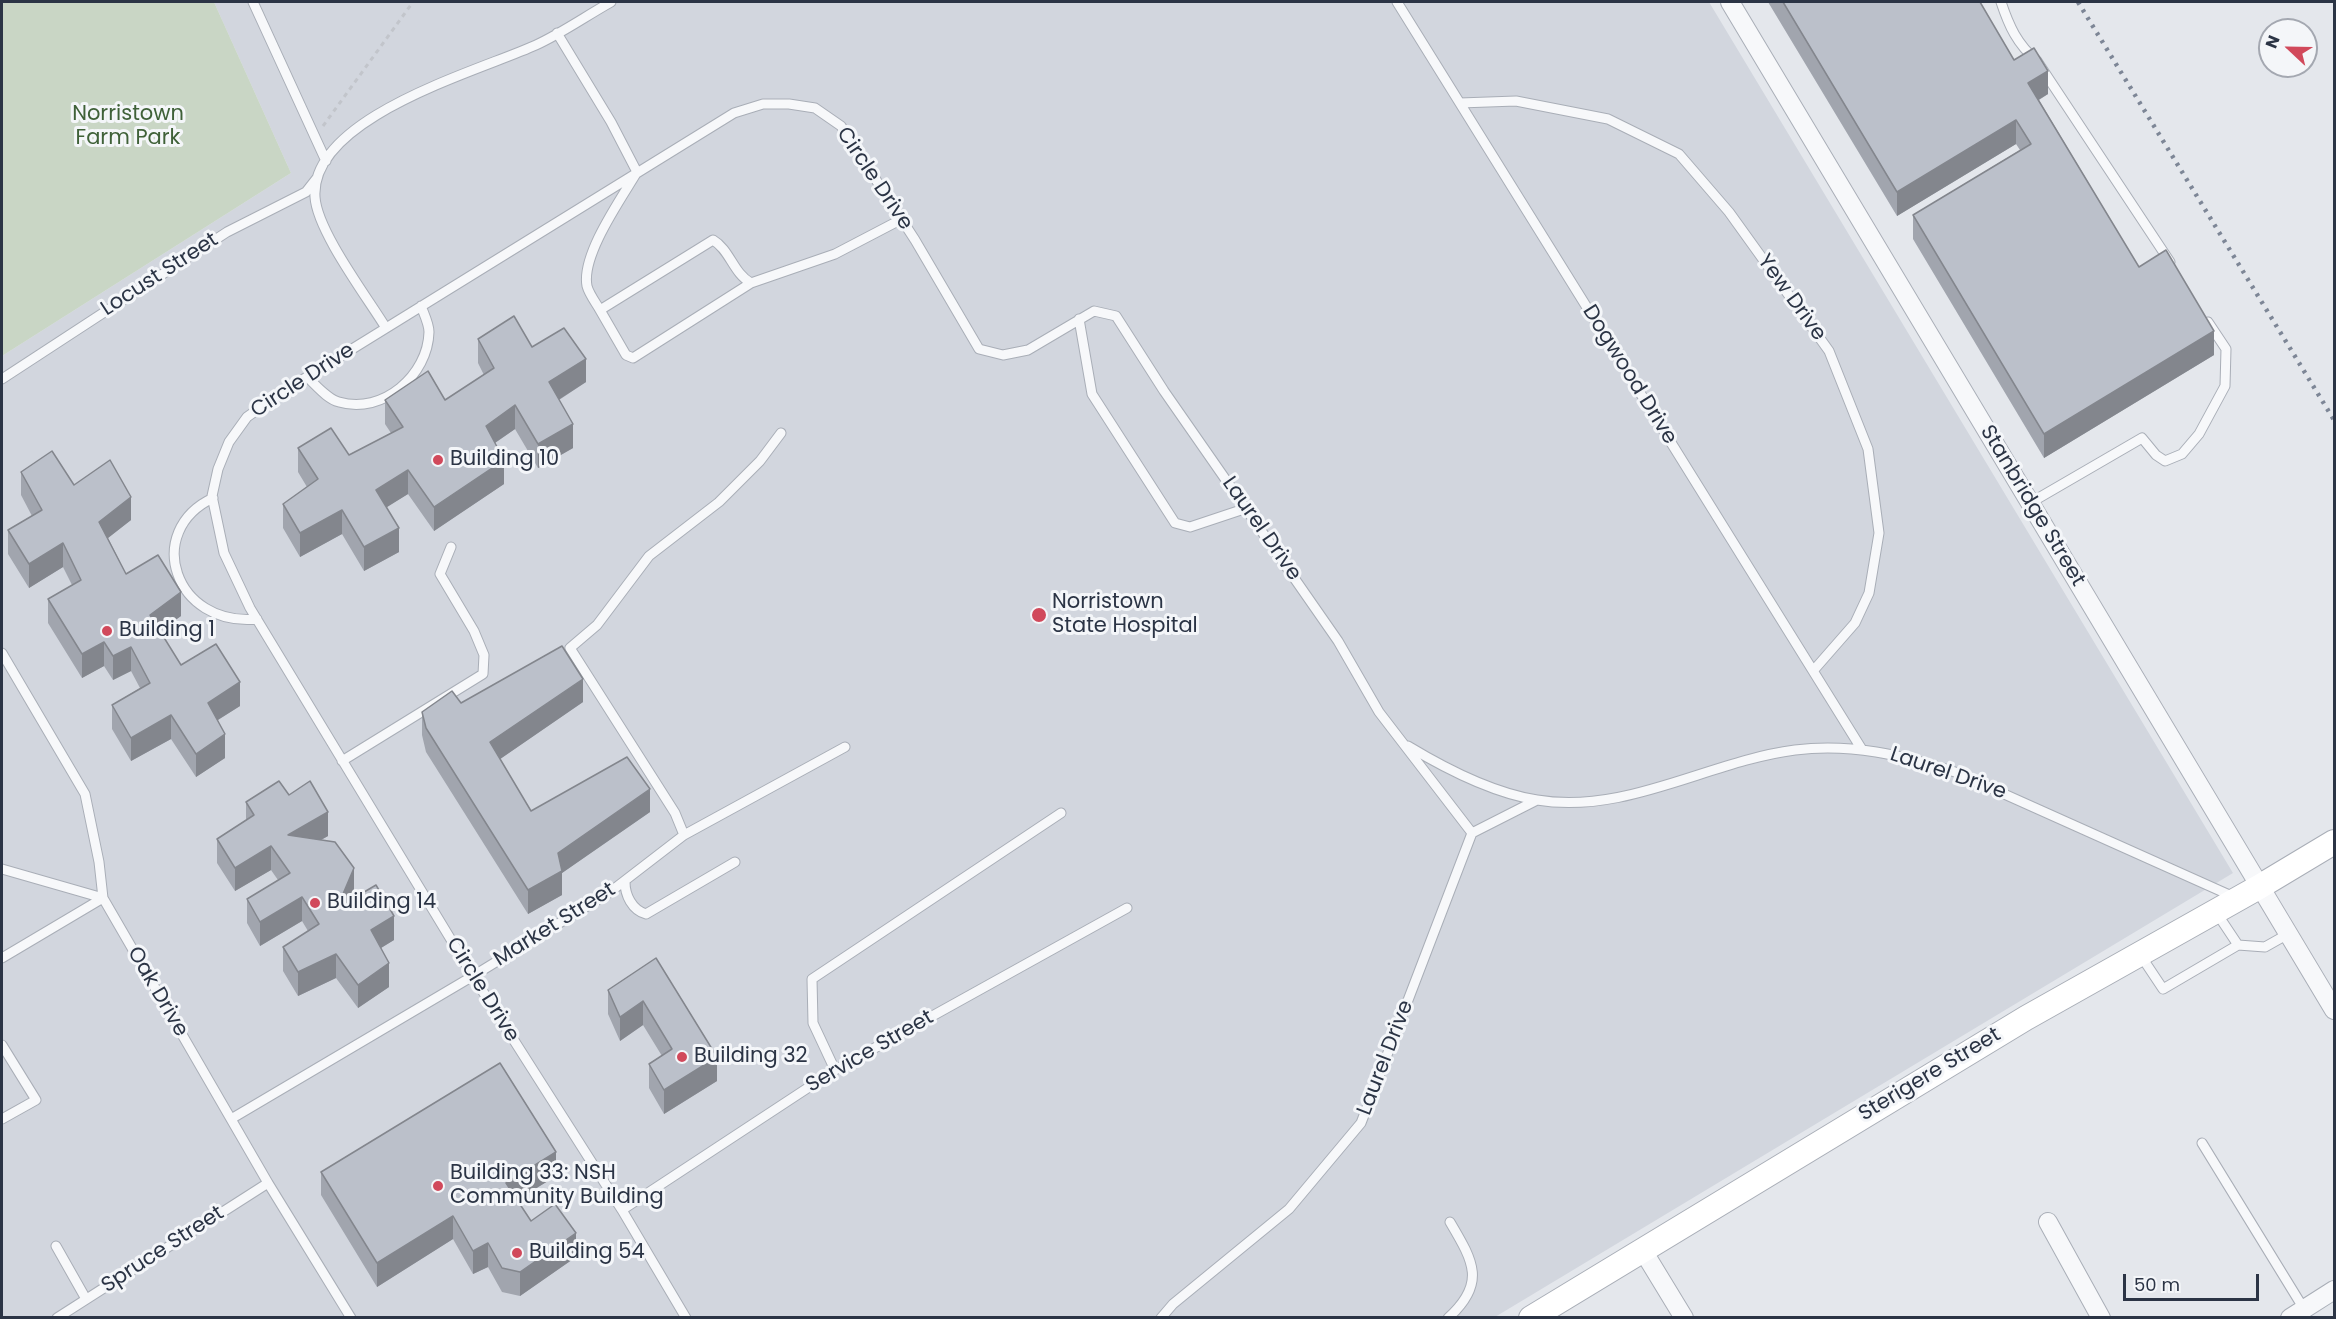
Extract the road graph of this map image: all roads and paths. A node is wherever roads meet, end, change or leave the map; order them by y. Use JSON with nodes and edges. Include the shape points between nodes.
{"nodes":[{"id":1,"x":253,"y":2,"type":"edge"},
{"id":2,"x":413,"y":2,"type":"edge"},
{"id":3,"x":611,"y":2,"type":"edge"},
{"id":4,"x":1397,"y":2,"type":"edge"},
{"id":5,"x":1730,"y":2,"type":"edge"},
{"id":6,"x":2001,"y":2,"type":"edge"},
{"id":7,"x":556,"y":33,"type":"junction"},
{"id":8,"x":1460,"y":102,"type":"junction"},
{"id":9,"x":315,"y":137,"type":"junction"},
{"id":10,"x":326,"y":161,"type":"junction"},
{"id":11,"x":637,"y":172,"type":"junction"},
{"id":12,"x":319,"y":175,"type":"junction"},
{"id":13,"x":902,"y":219,"type":"junction"},
{"id":14,"x":2178,"y":276,"type":"edge"},
{"id":15,"x":751,"y":283,"type":"junction"},
{"id":16,"x":422,"y":306,"type":"junction"},
{"id":17,"x":600,"y":310,"type":"junction"},
{"id":18,"x":2202,"y":312,"type":"edge"},
{"id":19,"x":1116,"y":316,"type":"joint"},
{"id":20,"x":1079,"y":319,"type":"junction"},
{"id":21,"x":386,"y":328,"type":"junction"},
{"id":22,"x":307,"y":377,"type":"junction"},
{"id":23,"x":2,"y":379,"type":"edge"},
{"id":24,"x":781,"y":433,"type":"dead end"},
{"id":25,"x":213,"y":498,"type":"junction"},
{"id":26,"x":2030,"y":503,"type":"junction"},
{"id":27,"x":1247,"y":508,"type":"junction"},
{"id":28,"x":451,"y":547,"type":"dead end"},
{"id":29,"x":257,"y":619,"type":"junction"},
{"id":30,"x":2,"y":653,"type":"edge"},
{"id":31,"x":1813,"y":670,"type":"junction"},
{"id":32,"x":1404,"y":743,"type":"junction"},
{"id":33,"x":844,"y":747,"type":"dead end"},
{"id":34,"x":1861,"y":748,"type":"junction"},
{"id":35,"x":342,"y":761,"type":"junction"},
{"id":36,"x":1537,"y":800,"type":"junction"},
{"id":37,"x":1061,"y":813,"type":"dead end"},
{"id":38,"x":1472,"y":833,"type":"junction"},
{"id":39,"x":684,"y":835,"type":"junction"},
{"id":40,"x":2334,"y":842,"type":"edge"},
{"id":41,"x":735,"y":862,"type":"dead end"},
{"id":42,"x":2,"y":869,"type":"edge"},
{"id":43,"x":625,"y":882,"type":"junction"},
{"id":44,"x":2259,"y":887,"type":"junction"},
{"id":45,"x":102,"y":898,"type":"junction"},
{"id":46,"x":2236,"y":898,"type":"junction"},
{"id":47,"x":1127,"y":908,"type":"dead end"},
{"id":48,"x":2214,"y":910,"type":"junction"},
{"id":49,"x":2288,"y":934,"type":"junction"},
{"id":50,"x":2238,"y":945,"type":"junction"},
{"id":51,"x":2139,"y":953,"type":"junction"},
{"id":52,"x":2,"y":958,"type":"edge"},
{"id":53,"x":473,"y":976,"type":"junction"},
{"id":54,"x":2334,"y":1010,"type":"edge"},
{"id":55,"x":2,"y":1045,"type":"edge"},
{"id":56,"x":835,"y":1070,"type":"junction"},
{"id":57,"x":2,"y":1119,"type":"edge"},
{"id":58,"x":231,"y":1119,"type":"junction"},
{"id":59,"x":2202,"y":1143,"type":"dead end"},
{"id":60,"x":268,"y":1183,"type":"junction"},
{"id":61,"x":622,"y":1210,"type":"junction"},
{"id":62,"x":1450,"y":1222,"type":"dead end"},
{"id":63,"x":2048,"y":1222,"type":"dead end"},
{"id":64,"x":56,"y":1246,"type":"dead end"},
{"id":65,"x":1642,"y":1249,"type":"junction"},
{"id":66,"x":2334,"y":1290,"type":"edge"},
{"id":67,"x":86,"y":1299,"type":"junction"},
{"id":68,"x":2297,"y":1313,"type":"edge"},
{"id":69,"x":57,"y":1317,"type":"edge"},
{"id":70,"x":351,"y":1317,"type":"edge"},
{"id":71,"x":686,"y":1317,"type":"edge"},
{"id":72,"x":1161,"y":1317,"type":"edge"},
{"id":73,"x":1448,"y":1317,"type":"edge"},
{"id":74,"x":1531,"y":1317,"type":"edge"},
{"id":75,"x":1684,"y":1317,"type":"edge"},
{"id":76,"x":2101,"y":1317,"type":"edge"}],
"edges":[{"from":1,"to":9,"type":"lane"},
{"from":2,"to":9,"type":"path"},
{"from":3,"to":7,"type":"lane"},
{"from":4,"to":8,"type":"lane","name":"Dogwood Drive"},
{"from":5,"to":26,"type":"street","name":"Stanbridge Street"},
{"from":6,"to":14,"type":"lane","via":[[2022,48],[2037,61]]},
{"from":7,"to":10,"type":"lane","via":[[360,123]]},
{"from":7,"to":11,"type":"lane"},
{"from":8,"to":31,"type":"lane","name":"Dogwood Drive"},
{"from":8,"to":31,"type":"lane","name":"Yew Drive","via":[[1516,101],[1608,119],[1679,154],[1729,212],[1829,351],[1868,449],[1879,533],[1869,592],[1855,623]]},
{"from":9,"to":10,"type":"lane"},
{"from":10,"to":12,"type":"lane"},
{"from":11,"to":13,"type":"lane","name":"Circle Drive","via":[[734,113],[763,104],[816,108],[842,126]]},
{"from":11,"to":16,"type":"lane","name":"Circle Drive"},
{"from":11,"to":17,"type":"lane","via":[[589,261],[587,286]]},
{"from":12,"to":21,"type":"lane","via":[[315,196],[321,221]]},
{"from":12,"to":23,"type":"lane","name":"Locust Street","via":[[306,192],[227,232]]},
{"from":13,"to":15,"type":"lane","via":[[835,254]]},
{"from":13,"to":20,"type":"lane","name":"Circle Drive","via":[[979,349],[1003,354],[1028,350]]},
{"from":15,"to":17,"type":"lane","via":[[741,278],[713,240]]},
{"from":15,"to":17,"type":"lane","via":[[633,358],[626,355]]},
{"from":16,"to":21,"type":"lane","name":"Circle Drive"},
{"from":16,"to":22,"type":"lane","via":[[429,330],[426,353],[413,377],[391,396],[363,405],[340,403]]},
{"from":18,"to":26,"type":"lane","via":[[2226,349],[2225,386],[2199,434],[2182,454],[2164,461],[2142,438]]},
{"from":19,"to":20,"type":"lane","name":"Circle Drive","via":[[1094,311]]},
{"from":19,"to":27,"type":"lane","name":"Laurel Drive","via":[[1164,392]]},
{"from":20,"to":27,"type":"lane","via":[[1092,394],[1175,524],[1190,527]]},
{"from":21,"to":22,"type":"lane","name":"Circle Drive"},
{"from":22,"to":25,"type":"lane","name":"Circle Drive","via":[[247,417],[225,451]]},
{"from":24,"to":39,"type":"lane","via":[[760,461],[719,502],[649,556],[597,625],[570,648],[675,813]]},
{"from":25,"to":29,"type":"lane","name":"Circle Drive","via":[[224,553]]},
{"from":25,"to":29,"type":"lane","via":[[197,506],[182,525],[175,555],[180,581],[187,595],[209,612],[237,621]]},
{"from":26,"to":44,"type":"street","name":"Stanbridge Street"},
{"from":27,"to":32,"type":"lane","name":"Laurel Drive","via":[[1338,641],[1379,712]]},
{"from":28,"to":35,"type":"lane","via":[[440,574],[474,631],[484,655],[483,674]]},
{"from":29,"to":35,"type":"lane","name":"Circle Drive"},
{"from":30,"to":45,"type":"lane","name":"Oak Drive","via":[[85,794]]},
{"from":31,"to":34,"type":"lane","name":"Dogwood Drive"},
{"from":32,"to":36,"type":"lane","name":"Laurel Drive","via":[[1439,765]]},
{"from":32,"to":38,"type":"lane","name":"Laurel Drive"},
{"from":33,"to":39,"type":"lane","name":"Market Street"},
{"from":34,"to":36,"type":"lane","name":"Laurel Drive","via":[[1794,750],[1737,763],[1669,786],[1575,802]]},
{"from":34,"to":46,"type":"lane","name":"Laurel Drive","via":[[1955,772]]},
{"from":35,"to":53,"type":"lane","name":"Circle Drive"},
{"from":36,"to":38,"type":"lane","name":"Laurel Drive"},
{"from":37,"to":56,"type":"lane","via":[[812,979],[813,1023]]},
{"from":38,"to":72,"type":"lane","name":"Laurel Drive","via":[[1361,1123],[1289,1209]]},
{"from":39,"to":43,"type":"lane","name":"Market Street"},
{"from":40,"to":44,"type":"street","name":"Sterigere Street"},
{"from":41,"to":43,"type":"lane","via":[[646,914],[638,911],[625,893]]},
{"from":42,"to":45,"type":"lane"},
{"from":43,"to":53,"type":"lane","name":"Market Street"},
{"from":44,"to":46,"type":"street","name":"Sterigere Street"},
{"from":44,"to":49,"type":"street","name":"Stanbridge Street"},
{"from":45,"to":52,"type":"lane"},
{"from":45,"to":58,"type":"lane","name":"Oak Drive"},
{"from":46,"to":48,"type":"street","name":"Sterigere Street"},
{"from":47,"to":56,"type":"lane","name":"Service Street"},
{"from":48,"to":50,"type":"lane"},
{"from":48,"to":51,"type":"street","name":"Sterigere Street"},
{"from":49,"to":50,"type":"lane","via":[[2265,947]]},
{"from":49,"to":54,"type":"street","name":"Stanbridge Street"},
{"from":50,"to":51,"type":"lane","via":[[2163,989]]},
{"from":51,"to":65,"type":"street","name":"Sterigere Street"},
{"from":53,"to":58,"type":"lane","name":"Market Street"},
{"from":53,"to":61,"type":"lane","name":"Circle Drive"},
{"from":55,"to":57,"type":"lane","via":[[36,1100]]},
{"from":56,"to":61,"type":"lane","name":"Service Street"},
{"from":58,"to":60,"type":"lane","name":"Oak Drive"},
{"from":59,"to":68,"type":"lane"},
{"from":60,"to":67,"type":"lane","name":"Spruce Street"},
{"from":60,"to":70,"type":"lane","name":"Oak Drive"},
{"from":61,"to":71,"type":"lane","name":"Circle Drive"},
{"from":62,"to":73,"type":"lane","via":[[1466,1249],[1473,1287],[1463,1304]]},
{"from":63,"to":76,"type":"street"},
{"from":64,"to":67,"type":"lane"},
{"from":65,"to":74,"type":"street","name":"Sterigere Street"},
{"from":65,"to":75,"type":"street"},
{"from":66,"to":68,"type":"street"},
{"from":67,"to":69,"type":"lane","name":"Spruce Street"}]}
